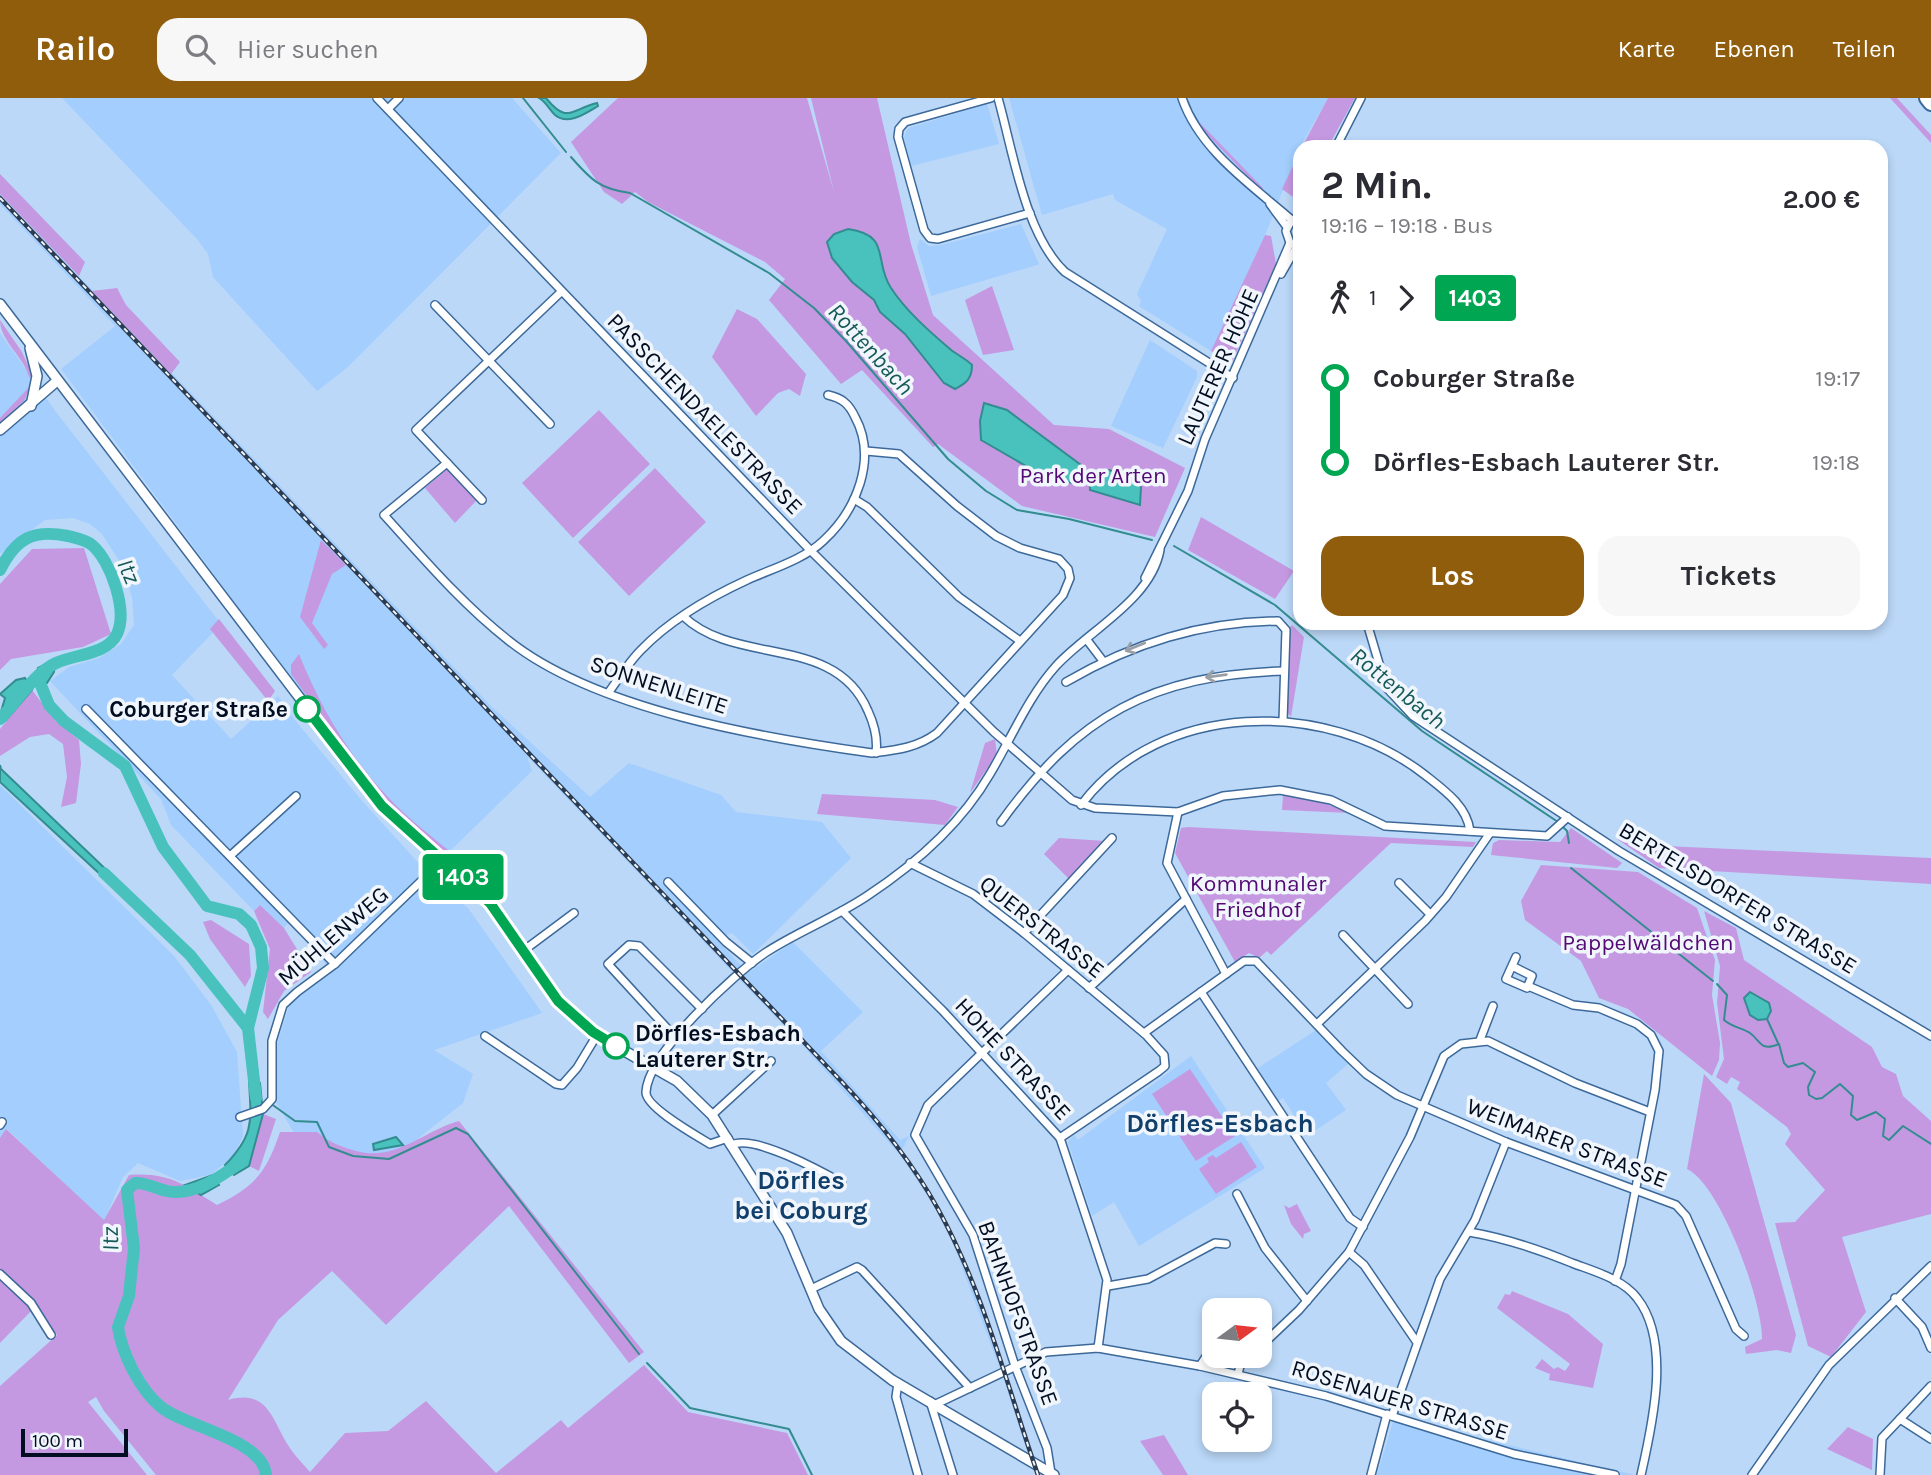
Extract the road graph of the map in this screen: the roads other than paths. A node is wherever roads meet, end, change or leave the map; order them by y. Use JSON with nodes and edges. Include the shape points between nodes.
{"nodes":[{"id":1,"x":399,"y":98,"type":"edge"},
{"id":2,"x":991,"y":98,"type":"edge"},
{"id":3,"x":998,"y":98,"type":"edge"},
{"id":4,"x":1182,"y":98,"type":"edge"},
{"id":5,"x":1361,"y":98,"type":"edge"},
{"id":6,"x":1927,"y":98,"type":"edge"},
{"id":7,"x":1931,"y":103,"type":"edge"},
{"id":8,"x":382,"y":104,"type":"edge"},
{"id":9,"x":1340,"y":140,"type":"edge"},
{"id":10,"x":1030,"y":213,"type":"junction"},
{"id":11,"x":1293,"y":222,"type":"edge"},
{"id":12,"x":1293,"y":224,"type":"edge"},
{"id":13,"x":1293,"y":242,"type":"edge"},
{"id":14,"x":1293,"y":250,"type":"edge"},
{"id":15,"x":561,"y":292,"type":"junction"},
{"id":16,"x":0,"y":304,"type":"edge"},
{"id":17,"x":435,"y":305,"type":"dead end"},
{"id":18,"x":29,"y":342,"type":"junction"},
{"id":19,"x":489,"y":360,"type":"junction"},
{"id":20,"x":1233,"y":378,"type":"junction"},
{"id":21,"x":57,"y":381,"type":"junction"},
{"id":22,"x":828,"y":395,"type":"dead end"},
{"id":23,"x":30,"y":407,"type":"junction"},
{"id":24,"x":550,"y":424,"type":"dead end"},
{"id":25,"x":0,"y":430,"type":"edge"},
{"id":26,"x":866,"y":451,"type":"junction"},
{"id":27,"x":447,"y":463,"type":"junction"},
{"id":28,"x":854,"y":499,"type":"junction"},
{"id":29,"x":482,"y":500,"type":"dead end"},
{"id":30,"x":811,"y":551,"type":"junction"},
{"id":31,"x":683,"y":616,"type":"junction"},
{"id":32,"x":1369,"y":630,"type":"edge"},
{"id":33,"x":1087,"y":640,"type":"junction"},
{"id":34,"x":1020,"y":641,"type":"junction"},
{"id":35,"x":1103,"y":661,"type":"junction"},
{"id":36,"x":1284,"y":671,"type":"junction"},
{"id":37,"x":1066,"y":682,"type":"dead end"},
{"id":38,"x":609,"y":692,"type":"junction"},
{"id":39,"x":965,"y":705,"type":"junction"},
{"id":40,"x":86,"y":709,"type":"dead end"},
{"id":41,"x":1283,"y":721,"type":"junction"},
{"id":42,"x":1007,"y":744,"type":"junction"},
{"id":43,"x":876,"y":753,"type":"junction"},
{"id":44,"x":1039,"y":772,"type":"junction"},
{"id":45,"x":296,"y":796,"type":"dead end"},
{"id":46,"x":1082,"y":805,"type":"junction"},
{"id":47,"x":1178,"y":812,"type":"junction"},
{"id":48,"x":1001,"y":822,"type":"dead end"},
{"id":49,"x":1564,"y":822,"type":"junction"},
{"id":50,"x":1470,"y":831,"type":"junction"},
{"id":51,"x":1490,"y":833,"type":"junction"},
{"id":52,"x":1112,"y":838,"type":"dead end"},
{"id":53,"x":230,"y":856,"type":"junction"},
{"id":54,"x":443,"y":860,"type":"junction"},
{"id":55,"x":910,"y":863,"type":"junction"},
{"id":56,"x":668,"y":882,"type":"dead end"},
{"id":57,"x":1399,"y":883,"type":"dead end"},
{"id":58,"x":1186,"y":899,"type":"junction"},
{"id":59,"x":842,"y":911,"type":"junction"},
{"id":60,"x":574,"y":913,"type":"dead end"},
{"id":61,"x":1430,"y":914,"type":"junction"},
{"id":62,"x":1024,"y":933,"type":"junction"},
{"id":63,"x":1343,"y":935,"type":"dead end"},
{"id":64,"x":523,"y":951,"type":"junction"},
{"id":65,"x":1516,"y":957,"type":"dead end"},
{"id":66,"x":752,"y":963,"type":"junction"},
{"id":67,"x":335,"y":964,"type":"junction"},
{"id":68,"x":1512,"y":966,"type":"junction"},
{"id":69,"x":1375,"y":969,"type":"junction"},
{"id":70,"x":1068,"y":970,"type":"junction"},
{"id":71,"x":1226,"y":974,"type":"junction"},
{"id":72,"x":1528,"y":986,"type":"junction"},
{"id":73,"x":1089,"y":988,"type":"junction"},
{"id":74,"x":1201,"y":992,"type":"junction"},
{"id":75,"x":1408,"y":1004,"type":"dead end"},
{"id":76,"x":1493,"y":1006,"type":"dead end"},
{"id":77,"x":702,"y":1009,"type":"junction"},
{"id":78,"x":1317,"y":1024,"type":"junction"},
{"id":79,"x":1143,"y":1033,"type":"junction"},
{"id":80,"x":597,"y":1035,"type":"junction"},
{"id":81,"x":485,"y":1036,"type":"dead end"},
{"id":82,"x":1931,"y":1036,"type":"edge"},
{"id":83,"x":675,"y":1037,"type":"junction"},
{"id":84,"x":1480,"y":1040,"type":"junction"},
{"id":85,"x":980,"y":1051,"type":"junction"},
{"id":86,"x":771,"y":1061,"type":"dead end"},
{"id":87,"x":654,"y":1067,"type":"junction"},
{"id":88,"x":1424,"y":1108,"type":"junction"},
{"id":89,"x":1650,"y":1112,"type":"junction"},
{"id":90,"x":712,"y":1115,"type":"junction"},
{"id":91,"x":240,"y":1117,"type":"dead end"},
{"id":92,"x":1060,"y":1138,"type":"junction"},
{"id":93,"x":730,"y":1142,"type":"junction"},
{"id":94,"x":1506,"y":1142,"type":"junction"},
{"id":95,"x":842,"y":1183,"type":"dead end"},
{"id":96,"x":1634,"y":1190,"type":"junction"},
{"id":97,"x":1237,"y":1194,"type":"dead end"},
{"id":98,"x":1363,"y":1227,"type":"junction"},
{"id":99,"x":1469,"y":1232,"type":"junction"},
{"id":100,"x":1226,"y":1244,"type":"dead end"},
{"id":101,"x":1349,"y":1252,"type":"junction"},
{"id":102,"x":1931,"y":1266,"type":"edge"},
{"id":103,"x":0,"y":1274,"type":"edge"},
{"id":104,"x":1615,"y":1281,"type":"junction"},
{"id":105,"x":1108,"y":1286,"type":"junction"},
{"id":106,"x":811,"y":1289,"type":"junction"},
{"id":107,"x":1895,"y":1298,"type":"junction"},
{"id":108,"x":1307,"y":1301,"type":"junction"},
{"id":109,"x":51,"y":1335,"type":"dead end"},
{"id":110,"x":1272,"y":1335,"type":"edge"},
{"id":111,"x":1744,"y":1336,"type":"dead end"},
{"id":112,"x":1416,"y":1341,"type":"junction"},
{"id":113,"x":1098,"y":1348,"type":"junction"},
{"id":114,"x":1931,"y":1348,"type":"edge"},
{"id":115,"x":1202,"y":1363,"type":"edge"},
{"id":116,"x":1015,"y":1366,"type":"junction"},
{"id":117,"x":1200,"y":1366,"type":"junction"},
{"id":118,"x":1240,"y":1368,"type":"edge"},
{"id":119,"x":1238,"y":1374,"type":"junction"},
{"id":120,"x":898,"y":1383,"type":"junction"},
{"id":121,"x":1931,"y":1386,"type":"edge"},
{"id":122,"x":970,"y":1388,"type":"junction"},
{"id":123,"x":933,"y":1402,"type":"junction"},
{"id":124,"x":1389,"y":1415,"type":"junction"},
{"id":125,"x":1900,"y":1419,"type":"junction"},
{"id":126,"x":1931,"y":1439,"type":"edge"},
{"id":127,"x":1053,"y":1474,"type":"edge"},
{"id":128,"x":918,"y":1475,"type":"edge"},
{"id":129,"x":953,"y":1475,"type":"edge"},
{"id":130,"x":1371,"y":1475,"type":"edge"},
{"id":131,"x":1615,"y":1475,"type":"edge"},
{"id":132,"x":1641,"y":1475,"type":"edge"},
{"id":133,"x":1752,"y":1475,"type":"edge"},
{"id":134,"x":1880,"y":1475,"type":"edge"}],
"edges":[{"from":1,"to":8,"type":"street"},
{"from":2,"to":10,"type":"street","via":[[905,122],[899,129],[924,230],[938,239]]},
{"from":3,"to":10,"type":"street"},
{"from":4,"to":11,"type":"street","via":[[1206,141]]},
{"from":5,"to":9,"type":"street"},
{"from":6,"to":7,"type":"highway"},
{"from":8,"to":15,"type":"street","name":"PASSCHENDAELESTRASSE"},
{"from":10,"to":20,"type":"street","via":[[1047,253],[1065,272]]},
{"from":12,"to":13,"type":"street","via":[[1286,234]]},
{"from":14,"to":20,"type":"street","name":"LAUTERER HÖHE"},
{"from":15,"to":19,"type":"street"},
{"from":15,"to":30,"type":"street","name":"PASSCHENDAELESTRASSE"},
{"from":16,"to":18,"type":"street"},
{"from":17,"to":19,"type":"street"},
{"from":18,"to":21,"type":"street"},
{"from":18,"to":23,"type":"street","via":[[37,376]]},
{"from":19,"to":24,"type":"street"},
{"from":19,"to":27,"type":"street","via":[[416,430]]},
{"from":20,"to":33,"type":"street","name":"LAUTERER HÖHE","via":[[1188,491],[1143,582],[1120,611]]},
{"from":21,"to":23,"type":"street"},
{"from":21,"to":54,"type":"street","via":[[382,806]]},
{"from":22,"to":26,"type":"street","via":[[844,400],[854,413]]},
{"from":23,"to":25,"type":"street"},
{"from":26,"to":28,"type":"street"},
{"from":26,"to":34,"type":"street","name":"SONNENLEITE","via":[[899,454],[996,536],[1065,564],[1070,578],[1067,591]]},
{"from":27,"to":29,"type":"street"},
{"from":27,"to":38,"type":"street","name":"SONNENLEITE","via":[[384,515],[510,642],[541,662]]},
{"from":28,"to":30,"type":"street"},
{"from":28,"to":34,"type":"street","via":[[959,597]]},
{"from":30,"to":31,"type":"street"},
{"from":30,"to":39,"type":"street","name":"PASSCHENDAELESTRASSE"},
{"from":31,"to":38,"type":"street","via":[[639,652]]},
{"from":31,"to":43,"type":"street","via":[[725,641],[799,656],[831,668],[865,704],[873,723]]},
{"from":32,"to":49,"type":"street","name":"BERTELSDORFER STRASSE","via":[[1378,667],[1397,703],[1527,791]]},
{"from":33,"to":35,"type":"street"},
{"from":33,"to":42,"type":"street","name":"LAUTERER HÖHE","via":[[1042,683]]},
{"from":34,"to":39,"type":"street","name":"SONNENLEITE"},
{"from":36,"to":35,"type":"street","one_way":true,"via":[[1286,630],[1278,621],[1192,630],[1144,643]]},
{"from":35,"to":37,"type":"street"},
{"from":36,"to":41,"type":"street"},
{"from":36,"to":44,"type":"street","one_way":true,"via":[[1203,677],[1166,687],[1092,725]]},
{"from":38,"to":43,"type":"street","name":"SONNENLEITE","via":[[732,730]]},
{"from":39,"to":42,"type":"street","name":"PASSCHENDAELESTRASSE"},
{"from":39,"to":43,"type":"street","name":"SONNENLEITE","via":[[925,742]]},
{"from":40,"to":53,"type":"street"},
{"from":41,"to":46,"type":"street","via":[[1213,726],[1155,746],[1095,786]]},
{"from":41,"to":50,"type":"street","via":[[1358,737],[1397,755],[1444,790],[1464,811]]},
{"from":42,"to":44,"type":"street","name":"PASSCHENDAELESTRASSE"},
{"from":42,"to":55,"type":"street","name":"LAUTERER HÖHE","via":[[966,810]]},
{"from":44,"to":46,"type":"street","name":"PASSCHENDAELESTRASSE"},
{"from":44,"to":48,"type":"street"},
{"from":45,"to":53,"type":"street"},
{"from":46,"to":47,"type":"street"},
{"from":47,"to":50,"type":"street","via":[[1223,796],[1280,790],[1331,800],[1385,826]]},
{"from":47,"to":58,"type":"street","via":[[1166,859]]},
{"from":49,"to":51,"type":"street","via":[[1547,836]]},
{"from":49,"to":82,"type":"street","name":"BERTELSDORFER STRASSE"},
{"from":50,"to":51,"type":"street"},
{"from":51,"to":61,"type":"street"},
{"from":52,"to":62,"type":"street"},
{"from":53,"to":67,"type":"street"},
{"from":54,"to":64,"type":"street","via":[[490,903]]},
{"from":54,"to":67,"type":"street","name":"MÜHLENWEG"},
{"from":55,"to":59,"type":"street","name":"LAUTERER HÖHE"},
{"from":55,"to":62,"type":"street","name":"QUERSTRASSE","via":[[973,894]]},
{"from":56,"to":66,"type":"street"},
{"from":57,"to":61,"type":"street"},
{"from":58,"to":71,"type":"street"},
{"from":58,"to":73,"type":"street"},
{"from":59,"to":66,"type":"street","name":"LAUTERER HÖHE"},
{"from":59,"to":85,"type":"street","name":"HOHE STRASSE"},
{"from":60,"to":64,"type":"street"},
{"from":61,"to":69,"type":"street"},
{"from":62,"to":70,"type":"street","name":"QUERSTRASSE"},
{"from":63,"to":69,"type":"street"},
{"from":64,"to":80,"type":"street","via":[[558,1001]]},
{"from":65,"to":68,"type":"street"},
{"from":66,"to":77,"type":"street","name":"LAUTERER HÖHE"},
{"from":67,"to":91,"type":"street","name":"MÜHLENWEG","via":[[279,1012],[272,1041],[268,1105]]},
{"from":68,"to":72,"type":"street","via":[[1532,976]]},
{"from":68,"to":72,"type":"street","via":[[1506,979]]},
{"from":69,"to":75,"type":"street"},
{"from":69,"to":78,"type":"street"},
{"from":70,"to":73,"type":"street","name":"QUERSTRASSE"},
{"from":70,"to":85,"type":"street"},
{"from":71,"to":74,"type":"street"},
{"from":71,"to":78,"type":"street","name":"WEIMARER STRASSE","via":[[1244,961],[1256,961]]},
{"from":72,"to":89,"type":"street","via":[[1573,1006],[1599,1008],[1651,1035],[1660,1062]]},
{"from":73,"to":79,"type":"street","name":"QUERSTRASSE"},
{"from":74,"to":79,"type":"street"},
{"from":74,"to":98,"type":"street","via":[[1343,1208]]},
{"from":76,"to":84,"type":"street"},
{"from":77,"to":83,"type":"street","name":"LAUTERER HÖHE"},
{"from":77,"to":83,"type":"street","via":[[639,946],[628,945],[608,964]]},
{"from":78,"to":88,"type":"street","name":"WEIMARER STRASSE","via":[[1366,1074]]},
{"from":79,"to":92,"type":"street","name":"QUERSTRASSE","via":[[1164,1055],[1165,1066]]},
{"from":80,"to":81,"type":"street","via":[[562,1085]]},
{"from":80,"to":87,"type":"street"},
{"from":83,"to":87,"type":"street","name":"LAUTERER HÖHE"},
{"from":84,"to":88,"type":"street","via":[[1461,1044],[1444,1056]]},
{"from":84,"to":89,"type":"street"},
{"from":85,"to":92,"type":"street","name":"HOHE STRASSE"},
{"from":85,"to":116,"type":"street","name":"BAHNHOFSTRASSE","via":[[928,1105],[915,1135],[973,1235]]},
{"from":86,"to":90,"type":"street"},
{"from":87,"to":90,"type":"street","via":[[695,1096]]},
{"from":87,"to":93,"type":"street","via":[[646,1091],[652,1104],[709,1144]]},
{"from":88,"to":94,"type":"street","name":"WEIMARER STRASSE"},
{"from":88,"to":98,"type":"street"},
{"from":89,"to":96,"type":"street"},
{"from":90,"to":93,"type":"street"},
{"from":92,"to":105,"type":"street","name":"HOHE STRASSE"},
{"from":93,"to":95,"type":"street","via":[[748,1142]]},
{"from":93,"to":106,"type":"street","via":[[787,1233]]},
{"from":94,"to":96,"type":"street","name":"WEIMARER STRASSE"},
{"from":94,"to":99,"type":"street"},
{"from":96,"to":104,"type":"street"},
{"from":96,"to":111,"type":"street","name":"WEIMARER STRASSE","via":[[1682,1210],[1736,1329]]},
{"from":97,"to":108,"type":"street","via":[[1265,1248]]},
{"from":98,"to":101,"type":"street"},
{"from":99,"to":104,"type":"street","via":[[1532,1248]]},
{"from":99,"to":112,"type":"street","via":[[1440,1279]]},
{"from":100,"to":105,"type":"street","via":[[1215,1243],[1148,1279]]},
{"from":101,"to":108,"type":"street"},
{"from":101,"to":112,"type":"street","via":[[1364,1265]]},
{"from":102,"to":107,"type":"street"},
{"from":103,"to":109,"type":"street","via":[[31,1303]]},
{"from":104,"to":132,"type":"street","via":[[1637,1297],[1644,1309],[1654,1351],[1655,1398]]},
{"from":105,"to":113,"type":"street","name":"HOHE STRASSE"},
{"from":106,"to":120,"type":"street","via":[[841,1342]]},
{"from":106,"to":122,"type":"street","via":[[841,1272],[862,1270]]},
{"from":107,"to":114,"type":"street","via":[[1922,1327]]},
{"from":107,"to":133,"type":"street","via":[[1816,1381]]},
{"from":108,"to":110,"type":"street"},
{"from":112,"to":124,"type":"street"},
{"from":113,"to":116,"type":"street","name":"ROSENAUER STRASSE","via":[[1058,1349]]},
{"from":113,"to":117,"type":"street","name":"ROSENAUER STRASSE"},
{"from":115,"to":117,"type":"street"},
{"from":116,"to":122,"type":"street","name":"ROSENAUER STRASSE"},
{"from":116,"to":127,"type":"street","name":"BAHNHOFSTRASSE"},
{"from":117,"to":119,"type":"street","name":"ROSENAUER STRASSE"},
{"from":118,"to":119,"type":"street"},
{"from":119,"to":124,"type":"street","name":"ROSENAUER STRASSE"},
{"from":120,"to":123,"type":"street"},
{"from":120,"to":128,"type":"street","via":[[896,1397]]},
{"from":121,"to":125,"type":"street"},
{"from":122,"to":123,"type":"street","name":"ROSENAUER STRASSE"},
{"from":123,"to":127,"type":"street"},
{"from":123,"to":129,"type":"street"},
{"from":124,"to":130,"type":"street"},
{"from":124,"to":131,"type":"street","name":"ROSENAUER STRASSE","via":[[1514,1454]]},
{"from":125,"to":126,"type":"street"},
{"from":125,"to":134,"type":"street","via":[[1882,1438]]}]}
